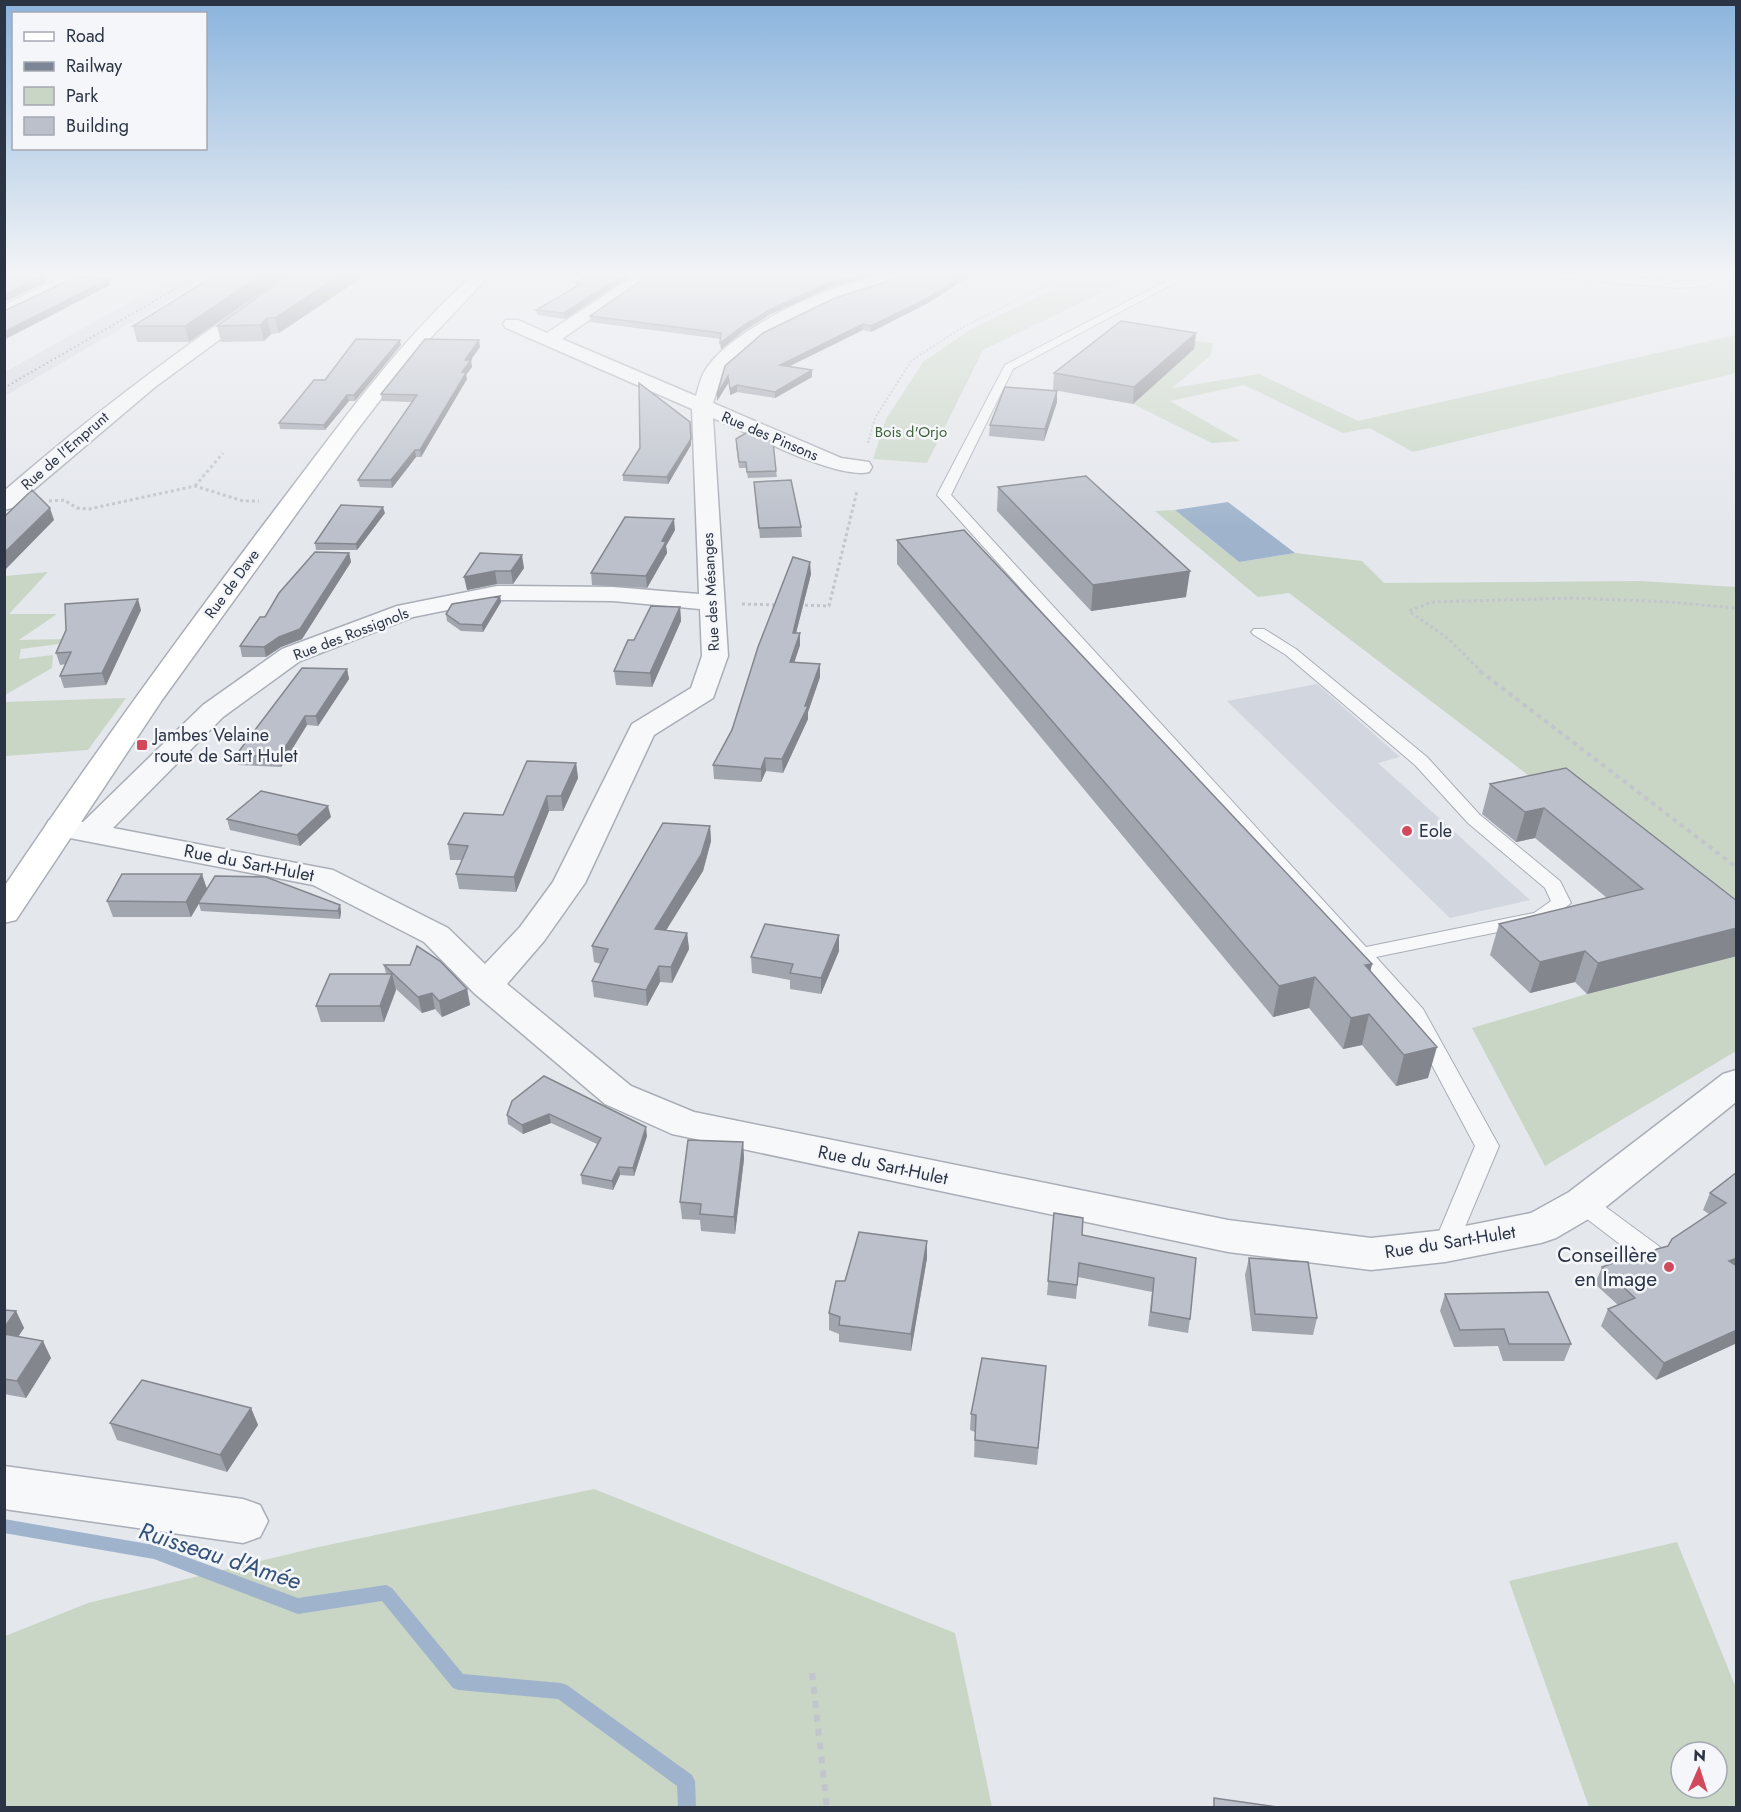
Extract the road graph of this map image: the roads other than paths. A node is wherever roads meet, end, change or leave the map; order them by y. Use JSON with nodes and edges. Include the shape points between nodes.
{"nodes":[{"id":1,"x":179,"y":359,"type":"edge"},
{"id":2,"x":403,"y":359,"type":"edge"},
{"id":3,"x":591,"y":359,"type":"edge"},
{"id":4,"x":728,"y":359,"type":"edge"},
{"id":5,"x":1025,"y":359,"type":"edge"},
{"id":6,"x":702,"y":407,"type":"junction"},
{"id":7,"x":861,"y":467,"type":"road end"},
{"id":8,"x":4,"y":503,"type":"edge"},
{"id":9,"x":711,"y":603,"type":"junction"},
{"id":10,"x":1259,"y":632,"type":"dead end"},
{"id":11,"x":75,"y":829,"type":"junction"},
{"id":12,"x":4,"y":913,"type":"edge"},
{"id":13,"x":1362,"y":954,"type":"junction"},
{"id":14,"x":486,"y":985,"type":"junction"},
{"id":15,"x":1737,"y":1083,"type":"edge"},
{"id":16,"x":1583,"y":1203,"type":"junction"},
{"id":17,"x":1445,"y":1246,"type":"junction"},
{"id":18,"x":1651,"y":1254,"type":"edge"},
{"id":19,"x":4,"y":1487,"type":"edge"},
{"id":20,"x":243,"y":1521,"type":"dead end"}],
"edges":[{"from":1,"to":8,"type":"street","name":"Rue de l'Emprunt","via":[[82,434]]},
{"from":2,"to":11,"type":"main road","name":"Rue de Dave","via":[[152,693]]},
{"from":3,"to":6,"type":"street","name":"Rue des Pinsons"},
{"from":4,"to":6,"type":"street","name":"Rue des Mésanges","via":[[715,370]]},
{"from":5,"to":13,"type":"lane","via":[[1009,367],[944,495]]},
{"from":6,"to":7,"type":"street","name":"Rue des Pinsons","via":[[837,464]]},
{"from":6,"to":9,"type":"street","name":"Rue des Mésanges"},
{"from":9,"to":11,"type":"street","name":"Rue des Rossignols","via":[[613,594],[497,593],[406,611],[291,655],[213,711]]},
{"from":9,"to":14,"type":"street","name":"Rue des Mésanges","via":[[715,656],[703,692],[642,730],[569,884],[532,934]]},
{"from":10,"to":13,"type":"lane","via":[[1291,652],[1421,761],[1474,819],[1553,885],[1562,903],[1540,918]]},
{"from":11,"to":12,"type":"main road","name":"Rue de Dave"},
{"from":11,"to":14,"type":"street","name":"Rue du Sart-Hulet","via":[[322,877],[436,935]]},
{"from":13,"to":17,"type":"lane","via":[[1416,1014],[1487,1146]]},
{"from":14,"to":17,"type":"street","name":"Rue du Sart-Hulet","via":[[618,1095],[686,1124],[1228,1236],[1371,1254]]},
{"from":15,"to":16,"type":"street","name":"Rue du Sart-Hulet"},
{"from":16,"to":17,"type":"street","name":"Rue du Sart-Hulet","via":[[1541,1227]]},
{"from":16,"to":18,"type":"lane"},
{"from":19,"to":20,"type":"street"}]}
